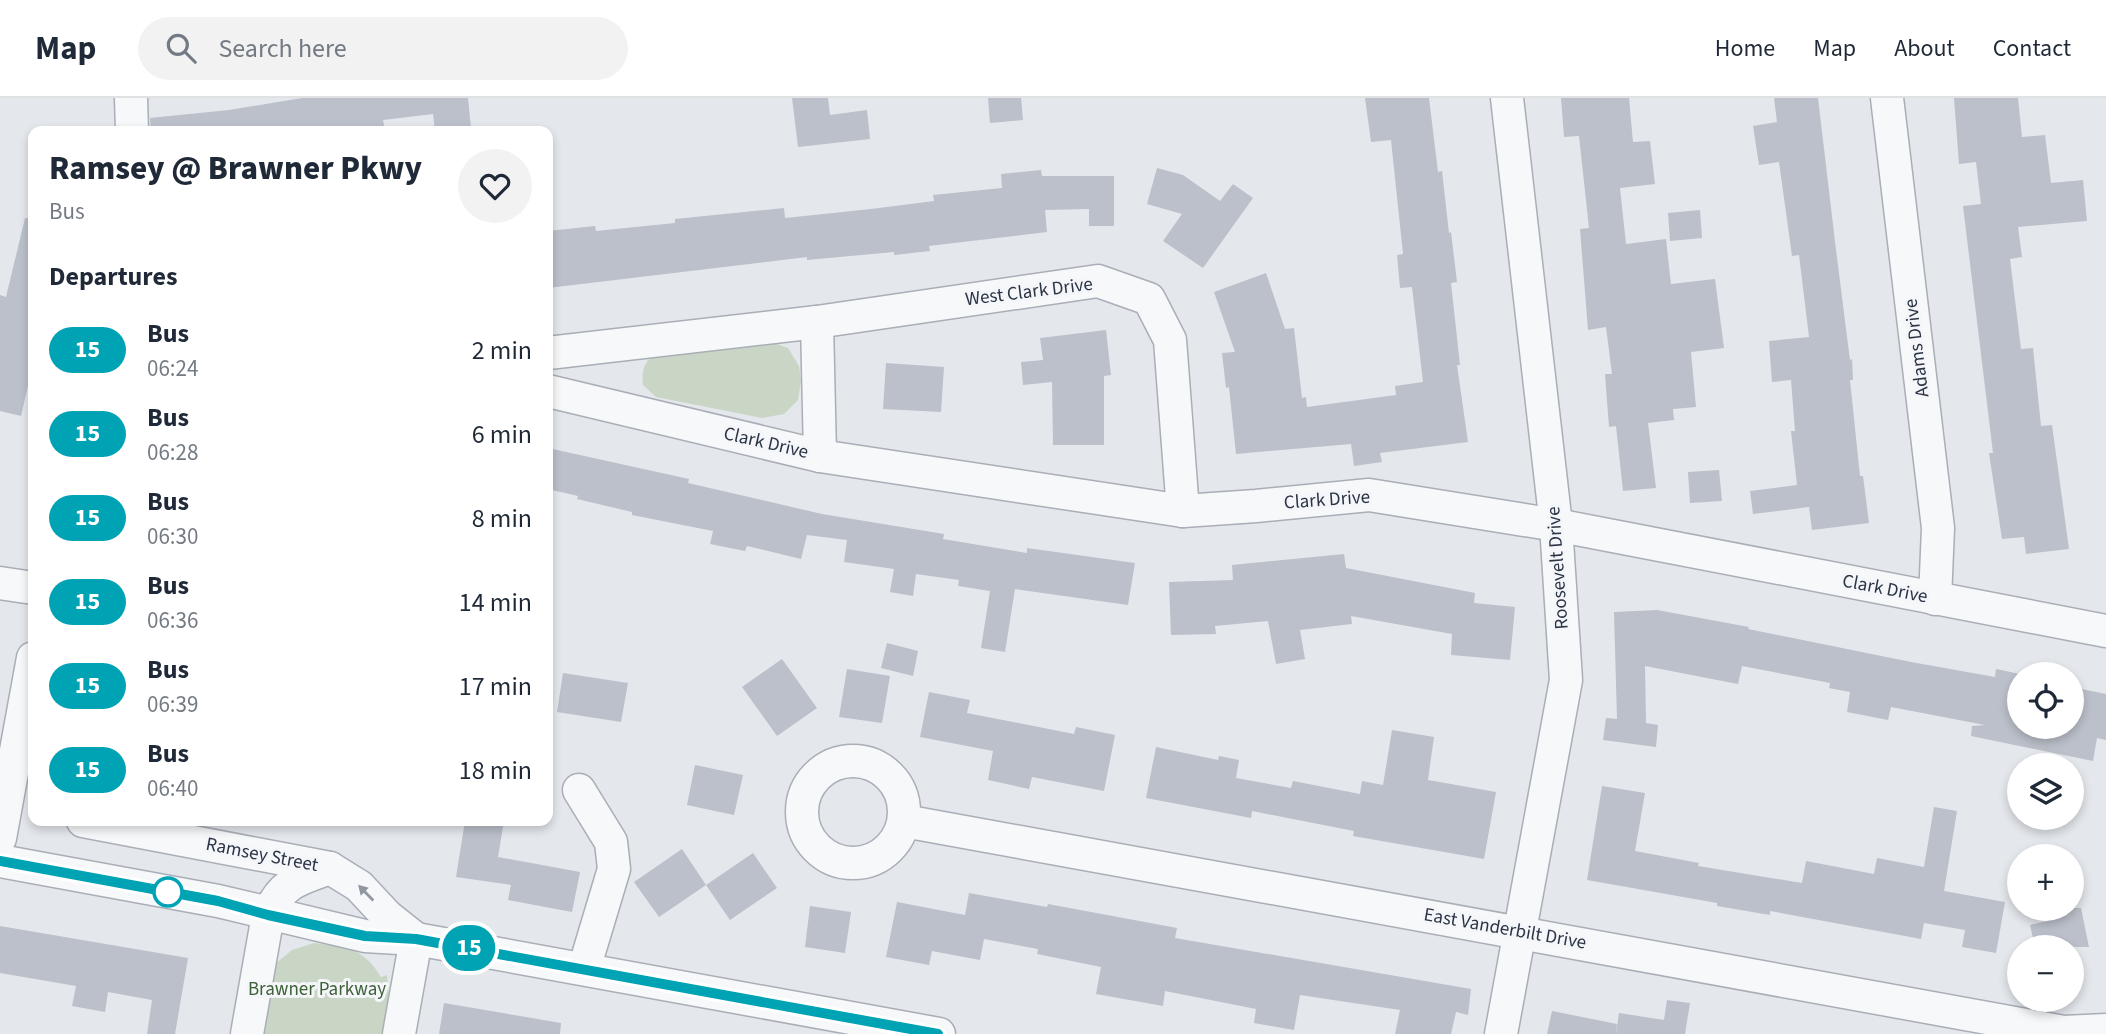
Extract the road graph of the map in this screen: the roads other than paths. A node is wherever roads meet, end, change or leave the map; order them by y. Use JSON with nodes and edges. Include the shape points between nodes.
{"nodes":[{"id":1,"x":131,"y":98,"type":"edge"},
{"id":2,"x":1507,"y":98,"type":"edge"},
{"id":3,"x":1887,"y":98,"type":"edge"},
{"id":4,"x":132,"y":126,"type":"edge"},
{"id":5,"x":817,"y":322,"type":"junction"},
{"id":6,"x":553,"y":352,"type":"edge"},
{"id":7,"x":553,"y":392,"type":"edge"},
{"id":8,"x":820,"y":456,"type":"junction"},
{"id":9,"x":1183,"y":511,"type":"junction"},
{"id":10,"x":1556,"y":525,"type":"junction"},
{"id":11,"x":0,"y":583,"type":"edge"},
{"id":12,"x":28,"y":587,"type":"edge"},
{"id":13,"x":1935,"y":599,"type":"junction"},
{"id":14,"x":2106,"y":631,"type":"edge"},
{"id":15,"x":28,"y":695,"type":"edge"},
{"id":16,"x":579,"y":790,"type":"dead end"},
{"id":17,"x":13,"y":807,"type":"edge"},
{"id":18,"x":904,"y":821,"type":"dead end"},
{"id":19,"x":109,"y":826,"type":"edge"},
{"id":20,"x":0,"y":838,"type":"edge"},
{"id":21,"x":0,"y":861,"type":"edge"},
{"id":22,"x":330,"y":868,"type":"junction"},
{"id":23,"x":268,"y":915,"type":"junction"},
{"id":24,"x":1521,"y":932,"type":"junction"},
{"id":25,"x":416,"y":939,"type":"junction"},
{"id":26,"x":584,"y":969,"type":"junction"},
{"id":27,"x":2106,"y":1030,"type":"edge"},
{"id":28,"x":247,"y":1034,"type":"edge"},
{"id":29,"x":399,"y":1034,"type":"edge"},
{"id":30,"x":939,"y":1034,"type":"edge"},
{"id":31,"x":1501,"y":1034,"type":"edge"}],
"edges":[{"from":1,"to":4,"type":"street"},
{"from":2,"to":10,"type":"street","name":"Roosevelt Drive"},
{"from":3,"to":13,"type":"street","name":"Adams Drive","via":[[1938,528]]},
{"from":5,"to":6,"type":"street","name":"West Clark Drive"},
{"from":5,"to":8,"type":"street"},
{"from":5,"to":9,"type":"street","name":"West Clark Drive","via":[[1098,281],[1149,299],[1170,340]]},
{"from":7,"to":8,"type":"street","name":"Clark Drive"},
{"from":8,"to":9,"type":"street","name":"Clark Drive"},
{"from":9,"to":10,"type":"street","name":"Clark Drive","via":[[1369,495]]},
{"from":10,"to":13,"type":"street","name":"Clark Drive"},
{"from":10,"to":24,"type":"street","name":"Roosevelt Drive","via":[[1566,680]]},
{"from":11,"to":12,"type":"street"},
{"from":13,"to":14,"type":"street","name":"Clark Drive"},
{"from":15,"to":17,"type":"street"},
{"from":16,"to":26,"type":"street","via":[[611,842],[614,869]]},
{"from":17,"to":20,"type":"street"},
{"from":18,"to":24,"type":"street","name":"East Vanderbilt Drive"},
{"from":19,"to":22,"type":"street","name":"Ramsey Street"},
{"from":21,"to":23,"type":"street","name":"Ramsey Street","via":[[218,901]]},
{"from":22,"to":23,"type":"street","via":[[297,879],[275,898]]},
{"from":25,"to":22,"type":"street","name":"Ramsey Street","one_way":true,"via":[[359,886]]},
{"from":23,"to":25,"type":"street","name":"Ramsey Street","via":[[365,936]]},
{"from":23,"to":28,"type":"street"},
{"from":24,"to":27,"type":"street","name":"East Vanderbilt Drive","via":[[2064,1032]]},
{"from":24,"to":31,"type":"street","name":"Roosevelt Drive"},
{"from":25,"to":26,"type":"street","name":"Ramsey Street"},
{"from":25,"to":29,"type":"street"},
{"from":26,"to":30,"type":"street","name":"Ramsey Street"}]}
